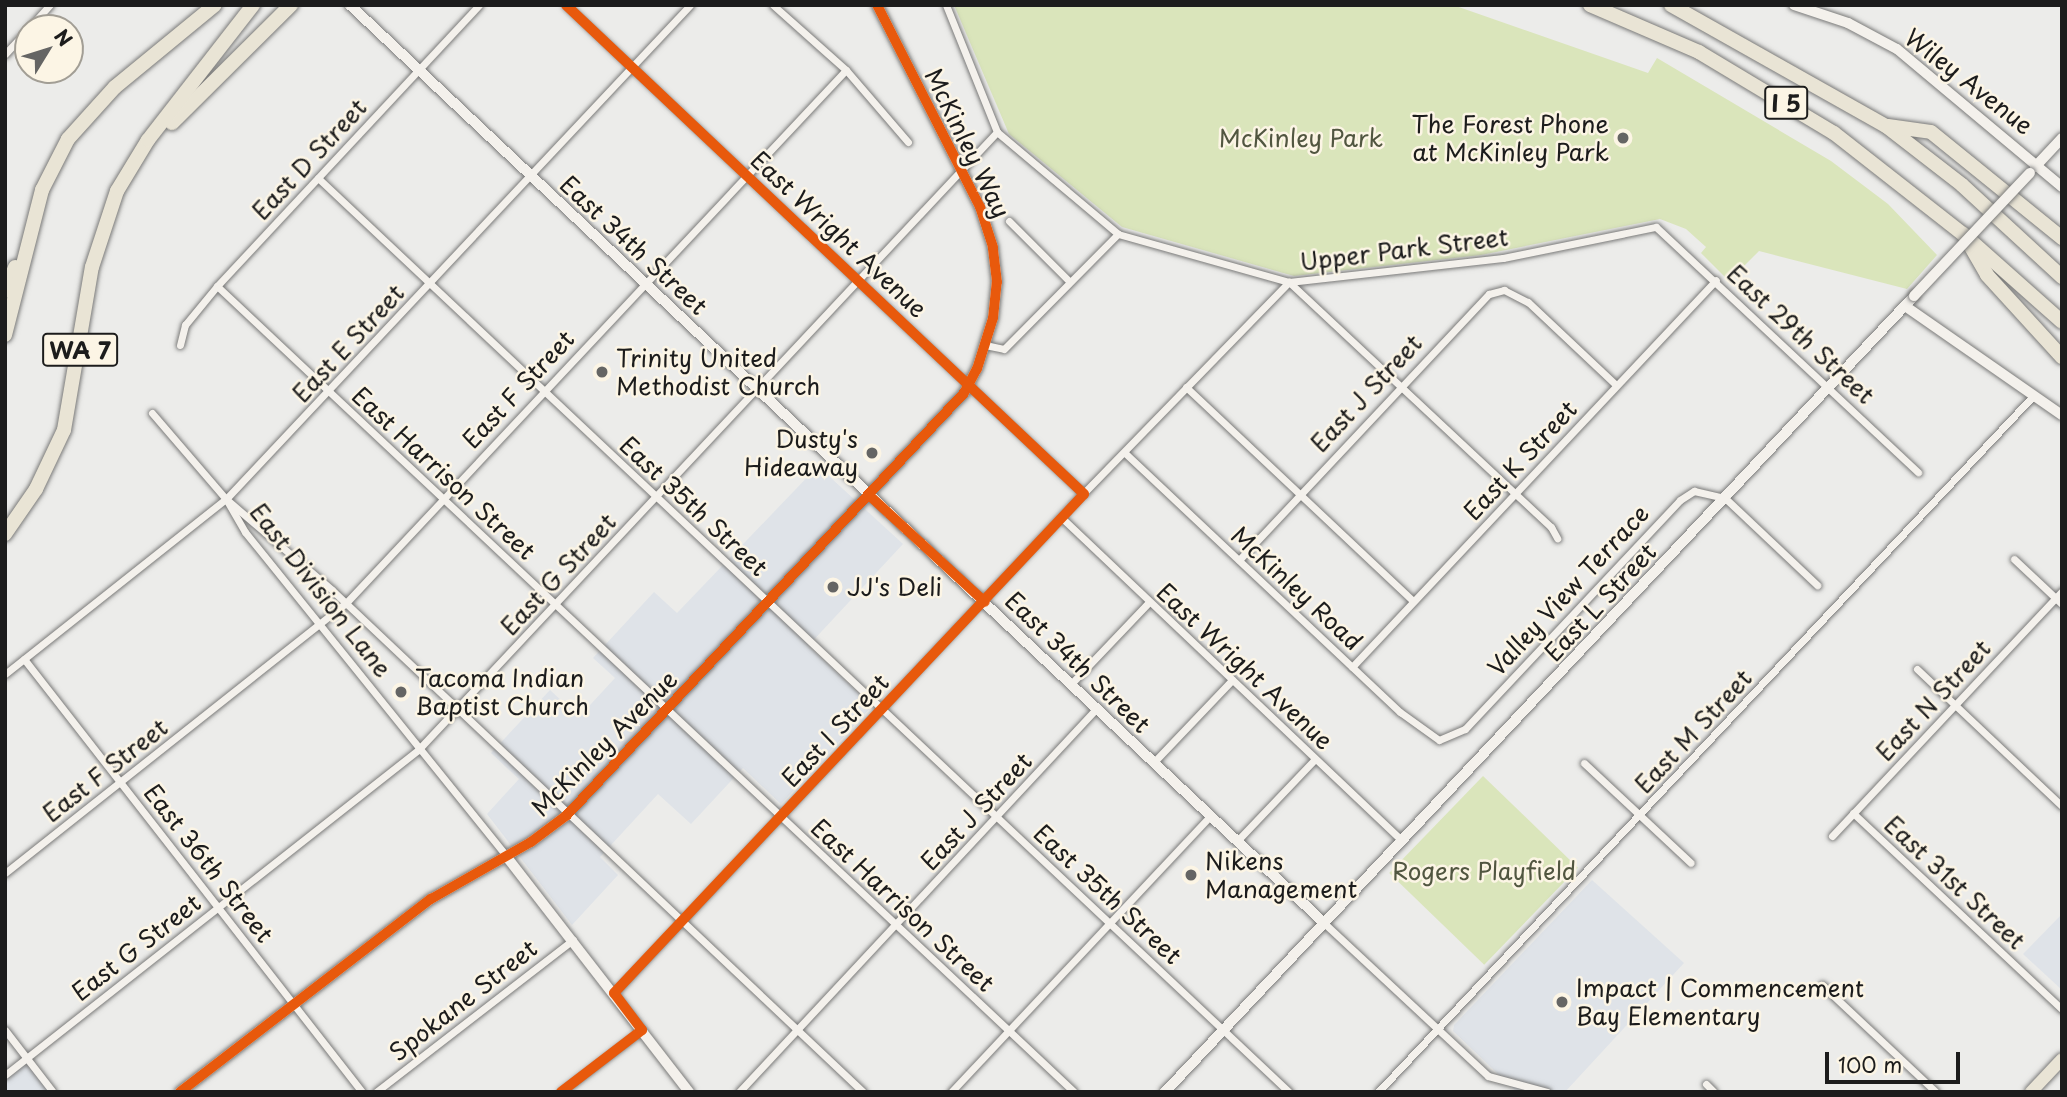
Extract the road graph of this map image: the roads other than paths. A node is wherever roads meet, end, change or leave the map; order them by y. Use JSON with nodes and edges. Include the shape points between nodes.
{"nodes":[{"id":1,"x":208,"y":5,"type":"edge"},
{"id":2,"x":215,"y":5,"type":"edge"},
{"id":3,"x":253,"y":5,"type":"edge"},
{"id":4,"x":291,"y":5,"type":"edge"},
{"id":5,"x":350,"y":5,"type":"edge"},
{"id":6,"x":479,"y":5,"type":"edge"},
{"id":7,"x":566,"y":5,"type":"edge"},
{"id":8,"x":690,"y":5,"type":"edge"},
{"id":9,"x":773,"y":5,"type":"edge"},
{"id":10,"x":877,"y":5,"type":"edge"},
{"id":11,"x":946,"y":5,"type":"edge"},
{"id":12,"x":1590,"y":5,"type":"edge"},
{"id":13,"x":1671,"y":5,"type":"edge"},
{"id":14,"x":1794,"y":5,"type":"edge"},
{"id":15,"x":181,"y":32,"type":"junction"},
{"id":16,"x":633,"y":68,"type":"junction"},
{"id":17,"x":417,"y":69,"type":"junction"},
{"id":18,"x":846,"y":70,"type":"junction"},
{"id":19,"x":1886,"y":126,"type":"junction"},
{"id":20,"x":997,"y":132,"type":"junction"},
{"id":21,"x":2062,"y":138,"type":"edge"},
{"id":22,"x":908,"y":142,"type":"dead end"},
{"id":23,"x":136,"y":159,"type":"junction"},
{"id":24,"x":2038,"y":163,"type":"junction"},
{"id":25,"x":961,"y":171,"type":"junction"},
{"id":26,"x":746,"y":175,"type":"junction"},
{"id":27,"x":531,"y":176,"type":"junction"},
{"id":28,"x":318,"y":178,"type":"junction"},
{"id":29,"x":2062,"y":187,"type":"edge"},
{"id":30,"x":35,"y":216,"type":"junction"},
{"id":31,"x":1009,"y":221,"type":"dead end"},
{"id":32,"x":1656,"y":227,"type":"joint"},
{"id":33,"x":1118,"y":234,"type":"junction"},
{"id":34,"x":1963,"y":234,"type":"junction"},
{"id":35,"x":2062,"y":238,"type":"edge"},
{"id":36,"x":2062,"y":277,"type":"edge"},
{"id":37,"x":1716,"y":280,"type":"junction"},
{"id":38,"x":858,"y":281,"type":"junction"},
{"id":39,"x":1069,"y":281,"type":"junction"},
{"id":40,"x":1289,"y":282,"type":"junction"},
{"id":41,"x":644,"y":283,"type":"junction"},
{"id":42,"x":430,"y":284,"type":"junction"},
{"id":43,"x":217,"y":286,"type":"junction"},
{"id":44,"x":5,"y":291,"type":"edge"},
{"id":45,"x":1905,"y":306,"type":"junction"},
{"id":46,"x":2062,"y":322,"type":"edge"},
{"id":47,"x":5,"y":335,"type":"edge"},
{"id":48,"x":180,"y":345,"type":"dead end"},
{"id":49,"x":985,"y":345,"type":"junction"},
{"id":50,"x":2062,"y":357,"type":"edge"},
{"id":51,"x":969,"y":385,"type":"junction"},
{"id":52,"x":1616,"y":385,"type":"junction"},
{"id":53,"x":1400,"y":386,"type":"junction"},
{"id":54,"x":1829,"y":386,"type":"junction"},
{"id":55,"x":1186,"y":387,"type":"junction"},
{"id":56,"x":543,"y":390,"type":"junction"},
{"id":57,"x":757,"y":390,"type":"junction"},
{"id":58,"x":329,"y":391,"type":"junction"},
{"id":59,"x":2034,"y":395,"type":"junction"},
{"id":60,"x":152,"y":413,"type":"dead end"},
{"id":61,"x":2062,"y":415,"type":"edge"},
{"id":62,"x":1125,"y":453,"type":"junction"},
{"id":63,"x":1918,"y":471,"type":"dead end"},
{"id":64,"x":1513,"y":493,"type":"junction"},
{"id":65,"x":1084,"y":494,"type":"junction"},
{"id":66,"x":1298,"y":494,"type":"junction"},
{"id":67,"x":870,"y":496,"type":"junction"},
{"id":68,"x":657,"y":497,"type":"junction"},
{"id":69,"x":442,"y":498,"type":"junction"},
{"id":70,"x":1725,"y":498,"type":"junction"},
{"id":71,"x":226,"y":499,"type":"junction"},
{"id":72,"x":1062,"y":519,"type":"junction"},
{"id":73,"x":5,"y":534,"type":"edge"},
{"id":74,"x":1557,"y":538,"type":"dead end"},
{"id":75,"x":2014,"y":559,"type":"dead end"},
{"id":76,"x":1239,"y":560,"type":"junction"},
{"id":77,"x":1817,"y":585,"type":"dead end"},
{"id":78,"x":2062,"y":591,"type":"edge"},
{"id":79,"x":1413,"y":601,"type":"junction"},
{"id":80,"x":2059,"y":601,"type":"edge"},
{"id":81,"x":985,"y":602,"type":"junction"},
{"id":82,"x":1149,"y":602,"type":"junction"},
{"id":83,"x":345,"y":604,"type":"junction"},
{"id":84,"x":556,"y":604,"type":"junction"},
{"id":85,"x":769,"y":604,"type":"junction"},
{"id":86,"x":321,"y":625,"type":"junction"},
{"id":87,"x":24,"y":659,"type":"junction"},
{"id":88,"x":1352,"y":667,"type":"junction"},
{"id":89,"x":1917,"y":669,"type":"dead end"},
{"id":90,"x":5,"y":674,"type":"edge"},
{"id":91,"x":1232,"y":680,"type":"junction"},
{"id":92,"x":1070,"y":685,"type":"junction"},
{"id":93,"x":1955,"y":705,"type":"junction"},
{"id":94,"x":882,"y":709,"type":"junction"},
{"id":95,"x":1096,"y":709,"type":"junction"},
{"id":96,"x":457,"y":710,"type":"junction"},
{"id":97,"x":669,"y":710,"type":"junction"},
{"id":98,"x":1447,"y":738,"type":"joint"},
{"id":99,"x":418,"y":750,"type":"junction"},
{"id":100,"x":1315,"y":759,"type":"junction"},
{"id":101,"x":1153,"y":763,"type":"junction"},
{"id":102,"x":1584,"y":763,"type":"dead end"},
{"id":103,"x":121,"y":782,"type":"junction"},
{"id":104,"x":2062,"y":806,"type":"edge"},
{"id":105,"x":1853,"y":813,"type":"junction"},
{"id":106,"x":567,"y":815,"type":"junction"},
{"id":107,"x":1640,"y":815,"type":"junction"},
{"id":108,"x":1210,"y":816,"type":"junction"},
{"id":109,"x":782,"y":817,"type":"junction"},
{"id":110,"x":997,"y":817,"type":"junction"},
{"id":111,"x":1832,"y":836,"type":"dead end"},
{"id":112,"x":1237,"y":841,"type":"junction"},
{"id":113,"x":1402,"y":841,"type":"junction"},
{"id":114,"x":506,"y":856,"type":"junction"},
{"id":115,"x":1691,"y":863,"type":"dead end"},
{"id":116,"x":5,"y":873,"type":"edge"},
{"id":117,"x":219,"y":906,"type":"junction"},
{"id":118,"x":681,"y":923,"type":"junction"},
{"id":119,"x":1110,"y":923,"type":"junction"},
{"id":120,"x":1324,"y":923,"type":"junction"},
{"id":121,"x":896,"y":924,"type":"junction"},
{"id":122,"x":573,"y":940,"type":"junction"},
{"id":123,"x":1822,"y":985,"type":"dead end"},
{"id":124,"x":614,"y":993,"type":"junction"},
{"id":125,"x":295,"y":1003,"type":"junction"},
{"id":126,"x":2062,"y":1009,"type":"edge"},
{"id":127,"x":1437,"y":1028,"type":"junction"},
{"id":128,"x":5,"y":1030,"type":"edge"},
{"id":129,"x":642,"y":1030,"type":"junction"},
{"id":130,"x":796,"y":1030,"type":"junction"},
{"id":131,"x":1223,"y":1030,"type":"junction"},
{"id":132,"x":1009,"y":1031,"type":"junction"},
{"id":133,"x":27,"y":1058,"type":"junction"},
{"id":134,"x":2062,"y":1059,"type":"edge"},
{"id":135,"x":5,"y":1075,"type":"edge"},
{"id":136,"x":1706,"y":1084,"type":"dead end"},
{"id":137,"x":53,"y":1092,"type":"edge"},
{"id":138,"x":180,"y":1092,"type":"edge"},
{"id":139,"x":362,"y":1092,"type":"edge"},
{"id":140,"x":376,"y":1092,"type":"edge"},
{"id":141,"x":561,"y":1092,"type":"edge"},
{"id":142,"x":689,"y":1092,"type":"edge"},
{"id":143,"x":738,"y":1092,"type":"edge"},
{"id":144,"x":863,"y":1092,"type":"edge"},
{"id":145,"x":951,"y":1092,"type":"edge"},
{"id":146,"x":1074,"y":1092,"type":"edge"},
{"id":147,"x":1165,"y":1092,"type":"edge"},
{"id":148,"x":1289,"y":1092,"type":"edge"},
{"id":149,"x":1378,"y":1092,"type":"edge"},
{"id":150,"x":1547,"y":1092,"type":"edge"},
{"id":151,"x":1714,"y":1092,"type":"edge"},
{"id":152,"x":1936,"y":1092,"type":"edge"},
{"id":153,"x":2031,"y":1092,"type":"edge"}],
"edges":[{"from":1,"to":15,"type":"highway"},
{"from":2,"to":15,"type":"highway"},
{"from":3,"to":23,"type":"highway","number":"WA 7"},
{"from":4,"to":23,"type":"highway"},
{"from":5,"to":17,"type":"street","name":"East 34th Street"},
{"from":6,"to":17,"type":"street","name":"East D Street"},
{"from":7,"to":16,"type":"street","name":"East Wright Avenue"},
{"from":8,"to":16,"type":"street","name":"East E Street"},
{"from":9,"to":18,"type":"street"},
{"from":10,"to":25,"type":"street","name":"McKinley Way"},
{"from":11,"to":20,"type":"street","name":"Upper Park Street"},
{"from":12,"to":34,"type":"highway","number":"I 5","via":[[1699,52],[1753,83],[1833,133]]},
{"from":13,"to":19,"type":"highway","number":"I 5"},
{"from":14,"to":24,"type":"street","name":"Wiley Avenue","via":[[1860,28],[1897,49]]},
{"from":15,"to":30,"type":"highway","via":[[115,87],[75,130],[54,163]]},
{"from":16,"to":26,"type":"street","name":"East Wright Avenue"},
{"from":16,"to":27,"type":"street","name":"East E Street"},
{"from":17,"to":27,"type":"street","name":"East 34th Street"},
{"from":17,"to":28,"type":"street","name":"East D Street"},
{"from":18,"to":22,"type":"street"},
{"from":18,"to":26,"type":"street","name":"East F Street"},
{"from":19,"to":35,"type":"highway","via":[[1931,132]]},
{"from":19,"to":36,"type":"highway","number":"I 5","via":[[1962,185]]},
{"from":20,"to":25,"type":"street","name":"East G Street"},
{"from":20,"to":33,"type":"street","name":"Upper Park Street"},
{"from":21,"to":24,"type":"street","name":"East L Street"},
{"from":23,"to":73,"type":"highway","number":"WA 7","via":[[108,212],[92,267],[64,430],[36,489]]},
{"from":24,"to":29,"type":"street","name":"Wiley Avenue"},
{"from":24,"to":45,"type":"street","name":"East L Street","bridge":true},
{"from":25,"to":38,"type":"street","name":"East G Street"},
{"from":25,"to":49,"type":"street","name":"McKinley Way","via":[[988,227],[996,264],[996,298]]},
{"from":26,"to":38,"type":"street","name":"East Wright Avenue"},
{"from":26,"to":41,"type":"street","name":"East F Street"},
{"from":27,"to":41,"type":"street","name":"East 34th Street"},
{"from":27,"to":42,"type":"street","name":"East E Street"},
{"from":28,"to":42,"type":"street","name":"East 35th Street"},
{"from":28,"to":43,"type":"street","name":"East D Street"},
{"from":30,"to":44,"type":"highway"},
{"from":30,"to":47,"type":"highway"},
{"from":31,"to":39,"type":"street"},
{"from":32,"to":37,"type":"street","name":"East 29th Street"},
{"from":32,"to":40,"type":"street","name":"Upper Park Street","via":[[1503,258]]},
{"from":33,"to":39,"type":"street"},
{"from":33,"to":40,"type":"street","name":"Upper Park Street"},
{"from":34,"to":46,"type":"highway","number":"I 5"},
{"from":34,"to":50,"type":"highway","via":[[1987,275]]},
{"from":37,"to":52,"type":"street","name":"East K Street"},
{"from":37,"to":54,"type":"street","name":"East 29th Street"},
{"from":38,"to":51,"type":"street","name":"East Wright Avenue"},
{"from":38,"to":57,"type":"street","name":"East G Street"},
{"from":39,"to":49,"type":"street","via":[[1004,349]]},
{"from":40,"to":53,"type":"street"},
{"from":40,"to":55,"type":"street","name":"East I Street"},
{"from":41,"to":56,"type":"street","name":"East F Street"},
{"from":41,"to":57,"type":"street","name":"East 34th Street"},
{"from":42,"to":56,"type":"street","name":"East 35th Street"},
{"from":42,"to":58,"type":"street","name":"East E Street"},
{"from":43,"to":48,"type":"street","name":"East D Street","via":[[185,325]]},
{"from":43,"to":58,"type":"street","name":"East Harrison Street"},
{"from":45,"to":54,"type":"street","name":"East L Street"},
{"from":45,"to":59,"type":"street"},
{"from":49,"to":51,"type":"street","name":"McKinley Way"},
{"from":51,"to":65,"type":"street","name":"East Wright Avenue"},
{"from":51,"to":67,"type":"street","name":"McKinley Avenue"},
{"from":52,"to":53,"type":"street","name":"East J Street","via":[[1528,302],[1498,291],[1480,299]]},
{"from":52,"to":64,"type":"street","name":"East K Street"},
{"from":53,"to":64,"type":"street"},
{"from":53,"to":66,"type":"street","name":"East J Street"},
{"from":54,"to":63,"type":"street","name":"East 29th Street"},
{"from":54,"to":70,"type":"street","name":"East L Street"},
{"from":55,"to":62,"type":"street","name":"East I Street"},
{"from":55,"to":66,"type":"street"},
{"from":56,"to":68,"type":"street","name":"East 35th Street"},
{"from":56,"to":69,"type":"street","name":"East F Street"},
{"from":57,"to":67,"type":"street","name":"East 34th Street"},
{"from":57,"to":68,"type":"street","name":"East G Street"},
{"from":58,"to":69,"type":"street","name":"East Harrison Street"},
{"from":58,"to":71,"type":"street","name":"East E Street"},
{"from":59,"to":61,"type":"street"},
{"from":59,"to":107,"type":"street","name":"East M Street"},
{"from":60,"to":71,"type":"street","name":"East Division Lane"},
{"from":62,"to":65,"type":"street","name":"East I Street"},
{"from":62,"to":76,"type":"street","name":"McKinley Road"},
{"from":64,"to":74,"type":"street"},
{"from":64,"to":79,"type":"street","name":"East K Street"},
{"from":65,"to":72,"type":"street","name":"East I Street"},
{"from":66,"to":76,"type":"street","name":"East J Street"},
{"from":66,"to":79,"type":"street"},
{"from":67,"to":81,"type":"street","name":"East 34th Street"},
{"from":67,"to":85,"type":"street","name":"McKinley Avenue"},
{"from":68,"to":84,"type":"street","name":"East G Street"},
{"from":68,"to":85,"type":"street","name":"East 35th Street"},
{"from":69,"to":83,"type":"street","name":"East F Street"},
{"from":69,"to":84,"type":"street","name":"East Harrison Street"},
{"from":70,"to":77,"type":"street"},
{"from":70,"to":98,"type":"street","name":"Valley View Terrace","via":[[1706,490],[1685,496],[1465,729]]},
{"from":70,"to":113,"type":"street","name":"East L Street"},
{"from":71,"to":83,"type":"street"},
{"from":71,"to":86,"type":"street","name":"East Division Lane","via":[[245,532]]},
{"from":71,"to":87,"type":"street","name":"East E Street"},
{"from":72,"to":81,"type":"street","name":"East I Street"},
{"from":72,"to":82,"type":"street","name":"East Wright Avenue"},
{"from":75,"to":80,"type":"street"},
{"from":76,"to":88,"type":"street","name":"McKinley Road"},
{"from":78,"to":80,"type":"street","name":"East N Street"},
{"from":79,"to":88,"type":"street","name":"East K Street"},
{"from":80,"to":93,"type":"street","name":"East N Street"},
{"from":81,"to":92,"type":"street","name":"East 34th Street"},
{"from":81,"to":94,"type":"street","name":"East I Street"},
{"from":82,"to":91,"type":"street","name":"East Wright Avenue"},
{"from":82,"to":92,"type":"street"},
{"from":83,"to":86,"type":"street","name":"East F Street"},
{"from":83,"to":96,"type":"street"},
{"from":84,"to":96,"type":"street","name":"East G Street"},
{"from":84,"to":97,"type":"street","name":"East Harrison Street"},
{"from":85,"to":94,"type":"street","name":"East 35th Street"},
{"from":85,"to":97,"type":"street","name":"McKinley Avenue"},
{"from":86,"to":99,"type":"street","name":"East Division Lane"},
{"from":86,"to":103,"type":"street","name":"East F Street"},
{"from":87,"to":90,"type":"street","name":"East E Street"},
{"from":87,"to":103,"type":"street","name":"East 36th Street"},
{"from":88,"to":98,"type":"street","name":"McKinley Road","via":[[1426,734]]},
{"from":89,"to":93,"type":"street"},
{"from":91,"to":100,"type":"street","name":"East Wright Avenue"},
{"from":91,"to":101,"type":"street"},
{"from":92,"to":95,"type":"street","name":"East 34th Street"},
{"from":93,"to":104,"type":"street"},
{"from":93,"to":105,"type":"street","name":"East N Street"},
{"from":94,"to":109,"type":"street","name":"East I Street"},
{"from":94,"to":110,"type":"street","name":"East 35th Street"},
{"from":95,"to":101,"type":"street","name":"East 34th Street"},
{"from":95,"to":110,"type":"street","name":"East J Street"},
{"from":96,"to":99,"type":"street","name":"East G Street"},
{"from":96,"to":106,"type":"street"},
{"from":97,"to":106,"type":"street","name":"McKinley Avenue"},
{"from":97,"to":109,"type":"street","name":"East Harrison Street"},
{"from":99,"to":114,"type":"street","name":"East Division Lane"},
{"from":99,"to":117,"type":"street","name":"East G Street"},
{"from":100,"to":112,"type":"street"},
{"from":100,"to":113,"type":"street","name":"East Wright Avenue"},
{"from":101,"to":108,"type":"street","name":"East 34th Street"},
{"from":102,"to":107,"type":"street"},
{"from":103,"to":116,"type":"street","name":"East F Street"},
{"from":103,"to":117,"type":"street","name":"East 36th Street"},
{"from":105,"to":111,"type":"street","name":"East N Street"},
{"from":105,"to":126,"type":"street","name":"East 31st Street"},
{"from":106,"to":114,"type":"street","name":"McKinley Avenue"},
{"from":106,"to":118,"type":"street"},
{"from":107,"to":115,"type":"street"},
{"from":107,"to":127,"type":"street","name":"East M Street"},
{"from":108,"to":112,"type":"street","name":"East 34th Street"},
{"from":108,"to":119,"type":"street"},
{"from":109,"to":118,"type":"street","name":"East I Street"},
{"from":109,"to":121,"type":"street","name":"East Harrison Street"},
{"from":110,"to":119,"type":"street","name":"East 35th Street"},
{"from":110,"to":121,"type":"street","name":"East J Street"},
{"from":112,"to":120,"type":"street","name":"East 34th Street"},
{"from":113,"to":120,"type":"street","name":"East L Street"},
{"from":114,"to":122,"type":"street","name":"East Division Lane"},
{"from":114,"to":125,"type":"street","name":"McKinley Avenue","via":[[431,899]]},
{"from":117,"to":125,"type":"street","name":"East 36th Street"},
{"from":117,"to":133,"type":"street","name":"East G Street"},
{"from":118,"to":124,"type":"street","name":"East I Street"},
{"from":118,"to":130,"type":"street"},
{"from":119,"to":131,"type":"street","name":"East 35th Street"},
{"from":119,"to":132,"type":"street"},
{"from":120,"to":127,"type":"street","name":"East 34th Street"},
{"from":120,"to":131,"type":"street","name":"East L Street"},
{"from":121,"to":130,"type":"street","name":"East J Street"},
{"from":121,"to":132,"type":"street","name":"East Harrison Street"},
{"from":122,"to":124,"type":"street","name":"East Division Lane"},
{"from":122,"to":140,"type":"street","name":"Spokane Street"},
{"from":123,"to":152,"type":"street"},
{"from":124,"to":129,"type":"street","name":"East Division Lane"},
{"from":125,"to":138,"type":"street","name":"McKinley Avenue"},
{"from":125,"to":139,"type":"street","name":"East 36th Street"},
{"from":127,"to":149,"type":"street","name":"East M Street"},
{"from":127,"to":150,"type":"street","name":"East 34th Street","via":[[1488,1076]]},
{"from":128,"to":133,"type":"street"},
{"from":129,"to":141,"type":"street"},
{"from":129,"to":142,"type":"street","name":"East Division Lane"},
{"from":130,"to":143,"type":"street","name":"East J Street"},
{"from":130,"to":144,"type":"street"},
{"from":131,"to":147,"type":"street","name":"East L Street"},
{"from":131,"to":148,"type":"street","name":"East 35th Street"},
{"from":132,"to":145,"type":"street"},
{"from":132,"to":146,"type":"street","name":"East Harrison Street"},
{"from":133,"to":135,"type":"street","name":"East G Street"},
{"from":133,"to":137,"type":"street"},
{"from":134,"to":153,"type":"main road"},
{"from":136,"to":151,"type":"street"}]}
